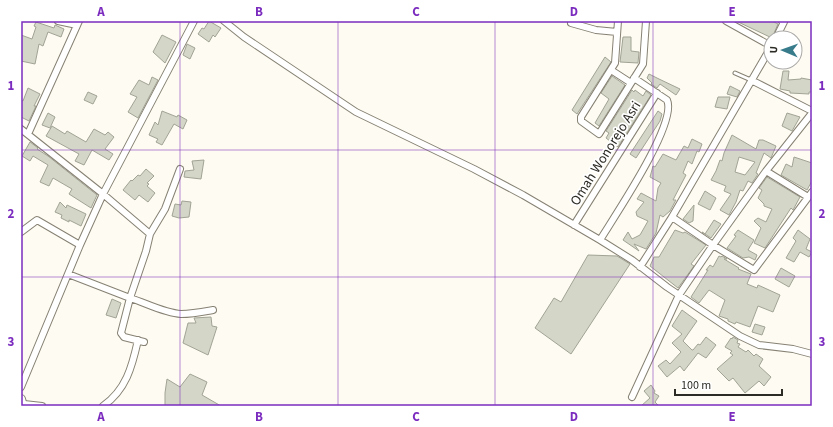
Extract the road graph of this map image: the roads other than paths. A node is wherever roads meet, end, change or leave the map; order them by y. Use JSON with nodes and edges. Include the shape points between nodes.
{"nodes":[{"id":1,"x":58,"y":21,"type":"edge"},
{"id":2,"x":194,"y":21,"type":"edge"},
{"id":3,"x":224,"y":21,"type":"edge"},
{"id":4,"x":618,"y":21,"type":"edge"},
{"id":5,"x":646,"y":21,"type":"edge"},
{"id":6,"x":726,"y":21,"type":"edge"},
{"id":7,"x":78,"y":23,"type":"edge"},
{"id":8,"x":571,"y":23,"type":"dead end"},
{"id":9,"x":617,"y":32,"type":"junction"},
{"id":10,"x":763,"y":42,"type":"edge"},
{"id":11,"x":763,"y":60,"type":"edge"},
{"id":12,"x":611,"y":70,"type":"junction"},
{"id":13,"x":735,"y":73,"type":"dead end"},
{"id":14,"x":751,"y":80,"type":"junction"},
{"id":15,"x":633,"y":81,"type":"junction"},
{"id":16,"x":657,"y":93,"type":"junction"},
{"id":17,"x":812,"y":112,"type":"edge"},
{"id":18,"x":21,"y":129,"type":"edge"},
{"id":19,"x":28,"y":134,"type":"junction"},
{"id":20,"x":180,"y":168,"type":"dead end"},
{"id":21,"x":766,"y":171,"type":"junction"},
{"id":22,"x":103,"y":194,"type":"junction"},
{"id":23,"x":810,"y":194,"type":"edge"},
{"id":24,"x":672,"y":217,"type":"junction"},
{"id":25,"x":574,"y":225,"type":"junction"},
{"id":26,"x":21,"y":232,"type":"edge"},
{"id":27,"x":150,"y":234,"type":"junction"},
{"id":28,"x":600,"y":240,"type":"junction"},
{"id":29,"x":80,"y":245,"type":"junction"},
{"id":30,"x":713,"y":245,"type":"junction"},
{"id":31,"x":640,"y":266,"type":"junction"},
{"id":32,"x":68,"y":274,"type":"junction"},
{"id":33,"x":679,"y":295,"type":"junction"},
{"id":34,"x":130,"y":298,"type":"junction"},
{"id":35,"x":213,"y":310,"type":"dead end"},
{"id":36,"x":812,"y":354,"type":"edge"},
{"id":37,"x":21,"y":387,"type":"edge"},
{"id":38,"x":632,"y":397,"type":"dead end"},
{"id":39,"x":23,"y":403,"type":"edge"},
{"id":40,"x":42,"y":406,"type":"edge"},
{"id":41,"x":103,"y":406,"type":"edge"}],
"edges":[{"from":1,"to":7,"type":"street"},
{"from":2,"to":22,"type":"street"},
{"from":3,"to":25,"type":"street","via":[[244,38],[356,112],[474,169]]},
{"from":4,"to":9,"type":"street","name":"Omah Wonorejo Asri"},
{"from":5,"to":15,"type":"street","name":"Omah Wonorejo Asri","via":[[643,64]]},
{"from":6,"to":10,"type":"street"},
{"from":7,"to":19,"type":"street"},
{"from":8,"to":9,"type":"street","via":[[596,30]]},
{"from":9,"to":12,"type":"street","name":"Omah Wonorejo Asri","via":[[616,58]]},
{"from":11,"to":14,"type":"street"},
{"from":12,"to":15,"type":"street","name":"Omah Wonorejo Asri"},
{"from":12,"to":15,"type":"street","name":"Omah Wonorejo Asri","via":[[581,117],[581,122],[599,134]]},
{"from":13,"to":14,"type":"lane"},
{"from":14,"to":17,"type":"street"},
{"from":14,"to":24,"type":"street"},
{"from":15,"to":16,"type":"street","name":"Omah Wonorejo Asri"},
{"from":16,"to":25,"type":"street","name":"Omah Wonorejo Asri"},
{"from":16,"to":28,"type":"street","name":"Omah Wonorejo Asri","via":[[668,103],[662,134]]},
{"from":17,"to":21,"type":"street"},
{"from":18,"to":19,"type":"street"},
{"from":19,"to":22,"type":"street"},
{"from":20,"to":27,"type":"street","via":[[165,209]]},
{"from":21,"to":23,"type":"street"},
{"from":21,"to":30,"type":"street"},
{"from":22,"to":27,"type":"street"},
{"from":22,"to":29,"type":"street"},
{"from":23,"to":30,"type":"street","via":[[754,270]]},
{"from":24,"to":30,"type":"street"},
{"from":24,"to":31,"type":"street"},
{"from":25,"to":28,"type":"street"},
{"from":26,"to":29,"type":"street","via":[[37,220]]},
{"from":27,"to":34,"type":"street"},
{"from":28,"to":31,"type":"street"},
{"from":29,"to":32,"type":"street"},
{"from":30,"to":33,"type":"street"},
{"from":31,"to":33,"type":"street"},
{"from":32,"to":34,"type":"street"},
{"from":32,"to":37,"type":"street"},
{"from":33,"to":36,"type":"street","via":[[740,336],[759,345]]},
{"from":33,"to":38,"type":"street"},
{"from":34,"to":35,"type":"street","via":[[180,314]]},
{"from":34,"to":41,"type":"street","via":[[121,333],[124,337],[141,341],[124,385]]},
{"from":39,"to":40,"type":"street"}]}
